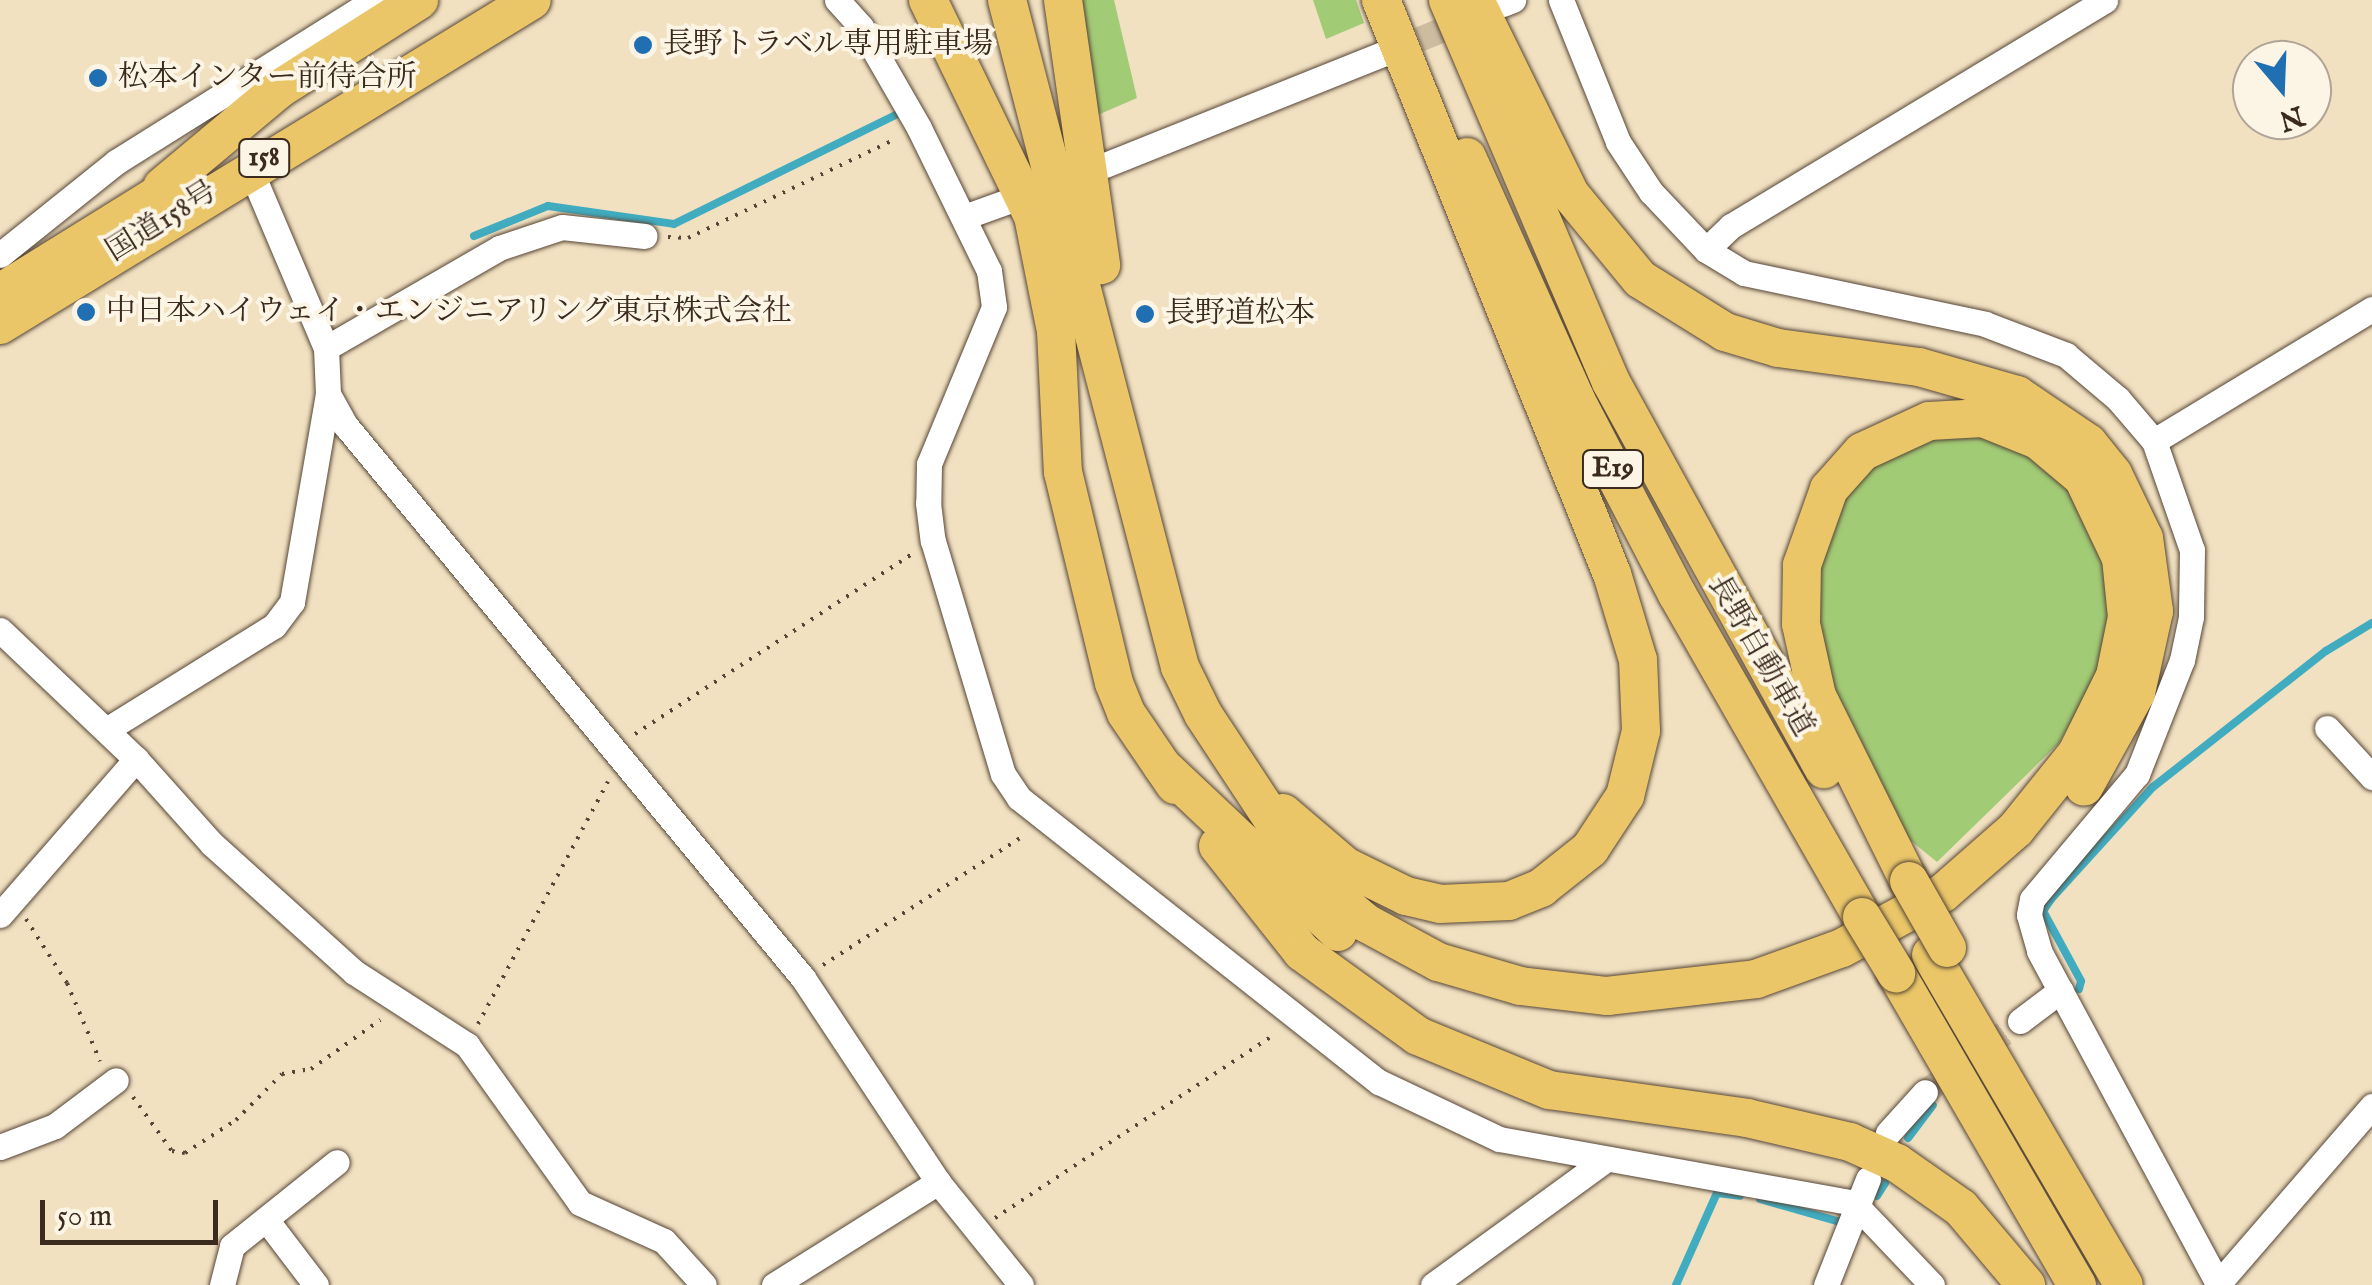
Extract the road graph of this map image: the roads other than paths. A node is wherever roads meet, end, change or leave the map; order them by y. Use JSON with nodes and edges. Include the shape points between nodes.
{"nodes":[{"id":1,"x":374,"y":0,"type":"edge"},
{"id":2,"x":419,"y":0,"type":"edge"},
{"id":3,"x":480,"y":0,"type":"edge"},
{"id":4,"x":532,"y":0,"type":"edge"},
{"id":5,"x":837,"y":0,"type":"edge"},
{"id":6,"x":898,"y":0,"type":"edge"},
{"id":7,"x":928,"y":0,"type":"edge"},
{"id":8,"x":1007,"y":0,"type":"edge"},
{"id":9,"x":1063,"y":0,"type":"edge"},
{"id":10,"x":1381,"y":0,"type":"edge"},
{"id":11,"x":1405,"y":0,"type":"edge"},
{"id":12,"x":1448,"y":0,"type":"edge"},
{"id":13,"x":1561,"y":0,"type":"edge"},
{"id":14,"x":2105,"y":0,"type":"edge"},
{"id":15,"x":1497,"y":1,"type":"edge"},
{"id":16,"x":1385,"y":54,"type":"tunnel mouth"},
{"id":17,"x":1008,"y":154,"type":"junction"},
{"id":18,"x":1104,"y":165,"type":"dead end"},
{"id":19,"x":249,"y":168,"type":"junction"},
{"id":20,"x":1006,"y":202,"type":"dead end"},
{"id":21,"x":141,"y":205,"type":"junction"},
{"id":22,"x":964,"y":217,"type":"junction"},
{"id":23,"x":646,"y":236,"type":"road end"},
{"id":24,"x":1706,"y":250,"type":"junction"},
{"id":25,"x":0,"y":255,"type":"edge"},
{"id":26,"x":0,"y":293,"type":"edge"},
{"id":27,"x":2372,"y":309,"type":"edge"},
{"id":28,"x":0,"y":325,"type":"edge"},
{"id":29,"x":326,"y":348,"type":"junction"},
{"id":30,"x":328,"y":394,"type":"junction"},
{"id":31,"x":2154,"y":441,"type":"junction"},
{"id":32,"x":1128,"y":455,"type":"junction"},
{"id":33,"x":0,"y":630,"type":"edge"},
{"id":34,"x":1202,"y":714,"type":"junction"},
{"id":35,"x":2327,"y":728,"type":"dead end"},
{"id":36,"x":106,"y":730,"type":"junction"},
{"id":37,"x":136,"y":759,"type":"junction"},
{"id":38,"x":1162,"y":766,"type":"junction"},
{"id":39,"x":2372,"y":777,"type":"edge"},
{"id":40,"x":1902,"y":887,"type":"junction"},
{"id":41,"x":7,"y":909,"type":"edge"},
{"id":42,"x":2061,"y":990,"type":"junction"},
{"id":43,"x":2020,"y":1021,"type":"tunnel mouth"},
{"id":44,"x":116,"y":1080,"type":"road end"},
{"id":45,"x":1925,"y":1092,"type":"tunnel mouth"},
{"id":46,"x":2372,"y":1106,"type":"edge"},
{"id":47,"x":1888,"y":1134,"type":"dead end"},
{"id":48,"x":0,"y":1147,"type":"edge"},
{"id":49,"x":337,"y":1162,"type":"dead end"},
{"id":50,"x":1602,"y":1162,"type":"junction"},
{"id":51,"x":1868,"y":1179,"type":"dead end"},
{"id":52,"x":938,"y":1182,"type":"junction"},
{"id":53,"x":1854,"y":1203,"type":"junction"},
{"id":54,"x":268,"y":1222,"type":"junction"},
{"id":55,"x":222,"y":1285,"type":"edge"},
{"id":56,"x":316,"y":1285,"type":"edge"},
{"id":57,"x":704,"y":1285,"type":"edge"},
{"id":58,"x":774,"y":1285,"type":"edge"},
{"id":59,"x":1021,"y":1285,"type":"edge"},
{"id":60,"x":1433,"y":1285,"type":"edge"},
{"id":61,"x":1826,"y":1285,"type":"edge"},
{"id":62,"x":1932,"y":1285,"type":"edge"},
{"id":63,"x":2026,"y":1285,"type":"edge"},
{"id":64,"x":2076,"y":1285,"type":"edge"},
{"id":65,"x":2125,"y":1285,"type":"edge"},
{"id":66,"x":2218,"y":1285,"type":"edge"}],
"edges":[{"from":1,"to":25,"type":"street","via":[[116,162]]},
{"from":2,"to":21,"type":"highway","via":[[279,89]]},
{"from":3,"to":21,"type":"highway","name":"国道158号","number":"158"},
{"from":4,"to":19,"type":"highway","name":"国道158号","number":"158"},
{"from":5,"to":22,"type":"street","via":[[862,27]]},
{"from":6,"to":17,"type":"highway"},
{"from":7,"to":17,"type":"highway"},
{"from":8,"to":32,"type":"highway"},
{"from":9,"to":32,"type":"highway"},
{"from":10,"to":34,"type":"highway","via":[[1628,620],[1642,695],[1635,766],[1609,825],[1567,871],[1509,901],[1440,904],[1374,882],[1316,844],[1261,789]]},
{"from":11,"to":64,"type":"highway","name":"長野自動車道","number":"E19","bridge":true,"via":[[1446,109],[1576,400],[1677,594]]},
{"from":12,"to":40,"type":"highway","name":"長野自動車道","number":"E19","via":[[1611,382]]},
{"from":13,"to":24,"type":"street","via":[[1618,142],[1651,192]]},
{"from":14,"to":24,"type":"street","via":[[1731,226]]},
{"from":15,"to":38,"type":"highway","via":[[1570,194],[1607,245],[1666,298],[1725,332],[1778,348],[1972,380],[2054,414],[2088,442],[2131,504],[2151,571],[2148,653],[2136,693],[2111,746],[2068,809],[1956,912],[1903,947],[1816,987],[1659,1019],[1514,1010],[1390,967],[1295,898]]},
{"from":16,"to":18,"type":"street"},
{"from":17,"to":38,"type":"highway","via":[[1033,216],[1052,294],[1062,472],[1100,628],[1126,713]]},
{"from":19,"to":28,"type":"highway","name":"国道158号","number":"158"},
{"from":19,"to":29,"type":"street"},
{"from":20,"to":22,"type":"street"},
{"from":21,"to":26,"type":"highway","name":"国道158号","number":"158"},
{"from":22,"to":50,"type":"street","via":[[989,271],[994,307],[930,464],[933,541],[1003,774],[1046,822],[1379,1082],[1498,1139]]},
{"from":23,"to":29,"type":"street","via":[[562,228],[499,248]]},
{"from":24,"to":31,"type":"street","via":[[1744,273],[1986,324],[2066,354],[2118,398]]},
{"from":27,"to":31,"type":"street"},
{"from":29,"to":30,"type":"street"},
{"from":30,"to":36,"type":"street","via":[[292,602],[274,626]]},
{"from":30,"to":52,"type":"street","via":[[346,426],[803,978]]},
{"from":31,"to":42,"type":"street","via":[[2192,550],[2192,617],[2166,707],[2137,774],[2032,899],[2029,915],[2039,951]]},
{"from":32,"to":34,"type":"highway","via":[[1180,667]]},
{"from":33,"to":36,"type":"street"},
{"from":34,"to":40,"type":"highway","via":[[1309,875],[1366,923],[1438,962],[1520,986],[1608,996],[1701,990],[1803,964],[1892,924],[1981,862],[2077,753],[2115,676],[2126,586],[2100,504],[2062,457],[2011,426],[1983,418],[1930,420],[1862,452],[1823,500],[1802,565],[1801,624],[1817,696]]},
{"from":35,"to":39,"type":"street"},
{"from":36,"to":37,"type":"street"},
{"from":37,"to":41,"type":"street"},
{"from":37,"to":57,"type":"street","via":[[212,844],[354,972],[468,1044],[580,1204],[627,1219],[664,1242]]},
{"from":38,"to":63,"type":"highway","via":[[1275,924],[1337,981],[1418,1036],[1549,1090],[1805,1128],[1850,1142],[1897,1163],[1960,1208]]},
{"from":40,"to":65,"type":"highway","name":"長野自動車道","number":"E19"},
{"from":42,"to":43,"type":"street"},
{"from":42,"to":66,"type":"street"},
{"from":44,"to":48,"type":"street","via":[[55,1126]]},
{"from":45,"to":47,"type":"street"},
{"from":46,"to":66,"type":"street"},
{"from":49,"to":54,"type":"street"},
{"from":50,"to":53,"type":"street"},
{"from":50,"to":60,"type":"street"},
{"from":51,"to":53,"type":"street"},
{"from":52,"to":58,"type":"street"},
{"from":52,"to":59,"type":"street"},
{"from":53,"to":61,"type":"street"},
{"from":53,"to":62,"type":"street"},
{"from":54,"to":55,"type":"street","via":[[232,1246]]},
{"from":54,"to":56,"type":"street"}]}
